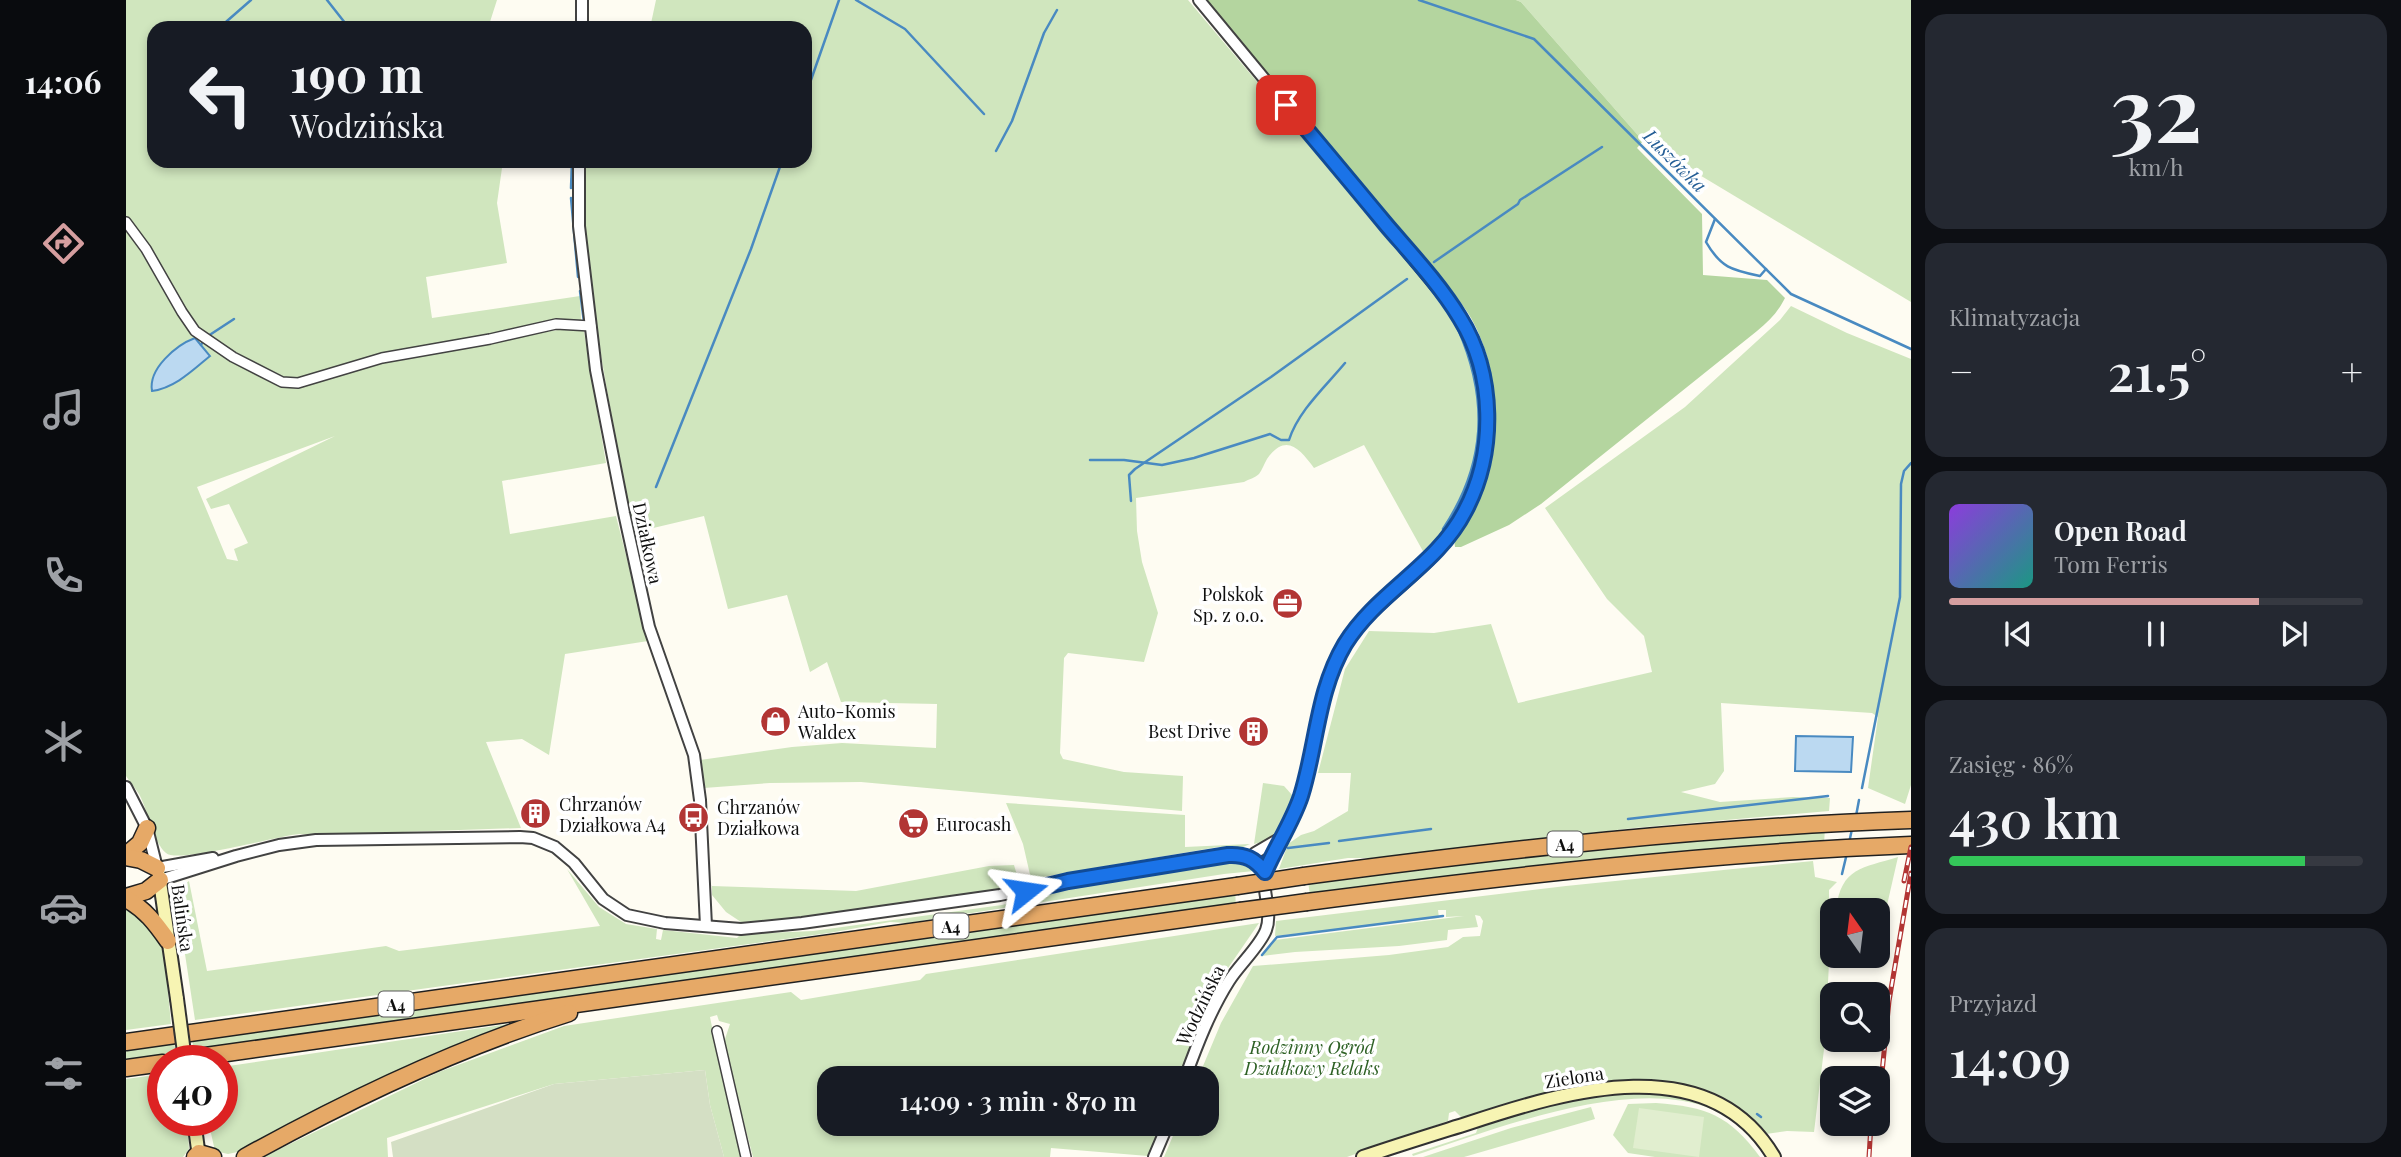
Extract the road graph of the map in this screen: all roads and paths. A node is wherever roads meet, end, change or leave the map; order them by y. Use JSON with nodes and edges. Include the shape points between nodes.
{"nodes":[{"id":1,"x":582,"y":0,"type":"edge"},
{"id":2,"x":1199,"y":0,"type":"edge"},
{"id":3,"x":582,"y":21,"type":"edge"},
{"id":4,"x":579,"y":168,"type":"edge"},
{"id":5,"x":126,"y":222,"type":"edge"},
{"id":6,"x":591,"y":326,"type":"junction"},
{"id":7,"x":126,"y":787,"type":"edge"},
{"id":8,"x":1911,"y":820,"type":"edge"},
{"id":9,"x":147,"y":828,"type":"junction"},
{"id":10,"x":1284,"y":835,"type":"junction"},
{"id":11,"x":1911,"y":845,"type":"edge"},
{"id":12,"x":126,"y":856,"type":"edge"},
{"id":13,"x":1251,"y":858,"type":"junction"},
{"id":14,"x":1265,"y":872,"type":"junction"},
{"id":15,"x":158,"y":874,"type":"junction"},
{"id":16,"x":126,"y":898,"type":"edge"},
{"id":17,"x":706,"y":926,"type":"junction"},
{"id":18,"x":169,"y":941,"type":"junction"},
{"id":19,"x":618,"y":998,"type":"junction"},
{"id":20,"x":717,"y":1031,"type":"dead end"},
{"id":21,"x":127,"y":1041,"type":"edge"},
{"id":22,"x":183,"y":1045,"type":"edge"},
{"id":23,"x":238,"y":1051,"type":"edge"},
{"id":24,"x":147,"y":1065,"type":"edge"},
{"id":25,"x":1190,"y":1066,"type":"edge"},
{"id":26,"x":126,"y":1068,"type":"edge"},
{"id":27,"x":197,"y":1136,"type":"edge"},
{"id":28,"x":1163,"y":1136,"type":"edge"},
{"id":29,"x":201,"y":1156,"type":"edge"},
{"id":30,"x":245,"y":1157,"type":"edge"},
{"id":31,"x":746,"y":1157,"type":"edge"},
{"id":32,"x":1154,"y":1157,"type":"edge"},
{"id":33,"x":1363,"y":1157,"type":"edge"},
{"id":34,"x":1774,"y":1157,"type":"edge"}],
"edges":[{"from":1,"to":3,"type":"street"},
{"from":2,"to":10,"type":"street","name":"Wodzińska","via":[[1443,293],[1469,333],[1485,387],[1486,445],[1466,511],[1428,561],[1367,617],[1339,655],[1317,721],[1302,793]]},
{"from":4,"to":6,"type":"street","name":"Działkowa","via":[[579,226]]},
{"from":5,"to":6,"type":"street","via":[[195,331],[233,357],[289,383],[383,358],[556,324]]},
{"from":6,"to":17,"type":"street","name":"Działkowa","via":[[605,421],[649,627],[694,755]]},
{"from":7,"to":9,"type":"street","name":"Balińska"},
{"from":8,"to":21,"type":"highway","number":"A4","bridge":true,"via":[[1626,838],[1465,855]]},
{"from":9,"to":12,"type":"highway"},
{"from":9,"to":15,"type":"street","name":"Balińska"},
{"from":10,"to":13,"type":"street"},
{"from":10,"to":14,"type":"street","name":"Wodzińska"},
{"from":11,"to":19,"type":"highway","number":"A4","bridge":true,"via":[[1598,866]]},
{"from":12,"to":15,"type":"highway","via":[[141,860]]},
{"from":13,"to":14,"type":"street"},
{"from":13,"to":17,"type":"street","via":[[1228,855],[1013,893],[802,923],[753,929]]},
{"from":14,"to":25,"type":"street","name":"Wodzińska","via":[[1267,927],[1224,989]]},
{"from":15,"to":16,"type":"highway","via":[[146,891]]},
{"from":15,"to":17,"type":"street","via":[[316,840],[533,838],[555,848],[603,899],[627,915]]},
{"from":15,"to":18,"type":"main road","name":"Balińska"},
{"from":16,"to":18,"type":"highway","via":[[153,920]]},
{"from":18,"to":22,"type":"main road","name":"Balińska","bridge":true},
{"from":19,"to":23,"type":"highway","number":"A4"},
{"from":19,"to":30,"type":"highway","via":[[468,1048]]},
{"from":20,"to":31,"type":"street"},
{"from":24,"to":26,"type":"highway"},
{"from":27,"to":29,"type":"main road"},
{"from":28,"to":32,"type":"street"},
{"from":33,"to":34,"type":"main road","name":"Zielona","via":[[1550,1097],[1647,1087],[1684,1091],[1724,1106],[1752,1128]]}]}
